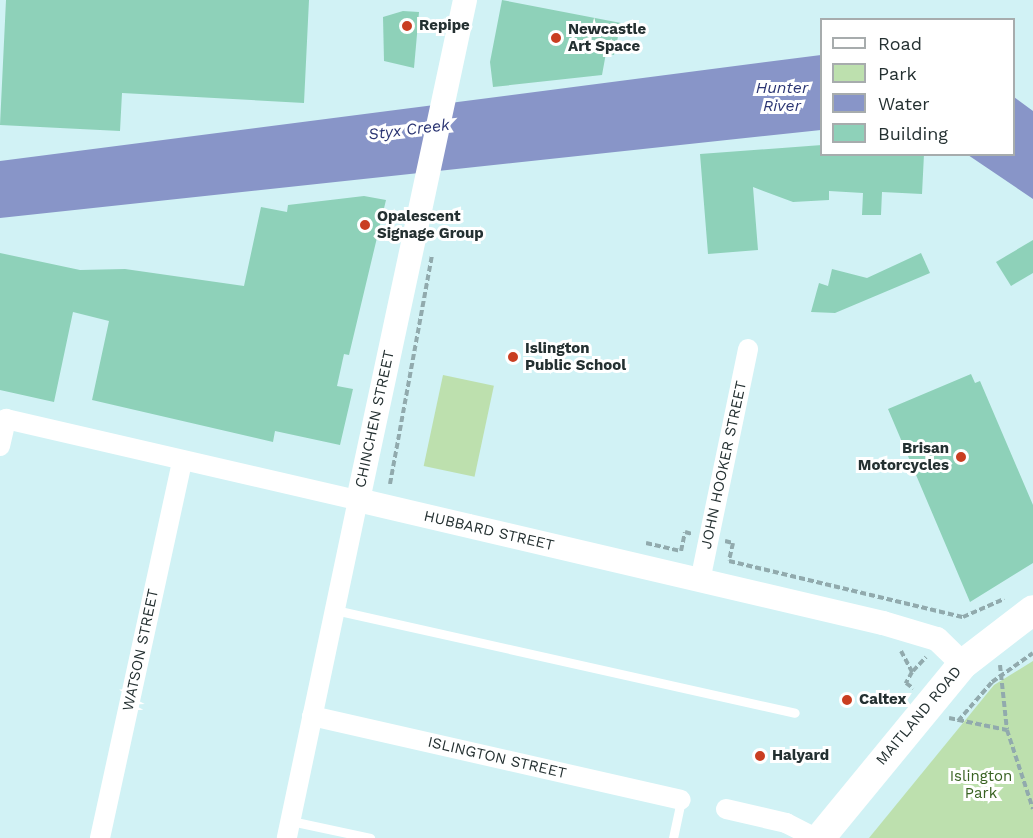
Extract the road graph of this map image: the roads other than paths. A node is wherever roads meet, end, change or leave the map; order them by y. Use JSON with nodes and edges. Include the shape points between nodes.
{"nodes":[{"id":1,"x":465,"y":0,"type":"edge"},
{"id":2,"x":748,"y":349,"type":"dead end"},
{"id":3,"x":0,"y":446,"type":"edge"},
{"id":4,"x":182,"y":462,"type":"junction"},
{"id":5,"x":358,"y":500,"type":"junction"},
{"id":6,"x":700,"y":581,"type":"junction"},
{"id":7,"x":1023,"y":602,"type":"edge"},
{"id":8,"x":335,"y":610,"type":"junction"},
{"id":9,"x":963,"y":664,"type":"junction"},
{"id":10,"x":795,"y":713,"type":"dead end"},
{"id":11,"x":312,"y":716,"type":"junction"},
{"id":12,"x":681,"y":800,"type":"joint"},
{"id":13,"x":726,"y":809,"type":"dead end"},
{"id":14,"x":289,"y":829,"type":"edge"},
{"id":15,"x":100,"y":838,"type":"edge"},
{"id":16,"x":370,"y":838,"type":"edge"},
{"id":17,"x":673,"y":838,"type":"edge"},
{"id":18,"x":818,"y":838,"type":"edge"}],
"edges":[{"from":1,"to":5,"type":"street","name":"CHINCHEN STREET"},
{"from":2,"to":6,"type":"street","name":"JOHN HOOKER STREET"},
{"from":3,"to":4,"type":"street","name":"HUBBARD STREET","via":[[6,419]]},
{"from":4,"to":5,"type":"street","name":"HUBBARD STREET"},
{"from":4,"to":15,"type":"street","name":"WATSON STREET"},
{"from":5,"to":6,"type":"street","name":"HUBBARD STREET"},
{"from":5,"to":8,"type":"street","name":"CHINCHEN STREET"},
{"from":6,"to":9,"type":"street","name":"HUBBARD STREET","via":[[937,639]]},
{"from":7,"to":9,"type":"main road","name":"MAITLAND ROAD"},
{"from":8,"to":10,"type":"lane"},
{"from":8,"to":11,"type":"street","name":"CHINCHEN STREET"},
{"from":9,"to":18,"type":"main road","name":"MAITLAND ROAD"},
{"from":11,"to":12,"type":"street","name":"ISLINGTON STREET"},
{"from":11,"to":14,"type":"street","name":"CHINCHEN STREET"},
{"from":12,"to":17,"type":"lane"},
{"from":13,"to":18,"type":"street","via":[[786,823]]},
{"from":14,"to":16,"type":"lane"}]}
